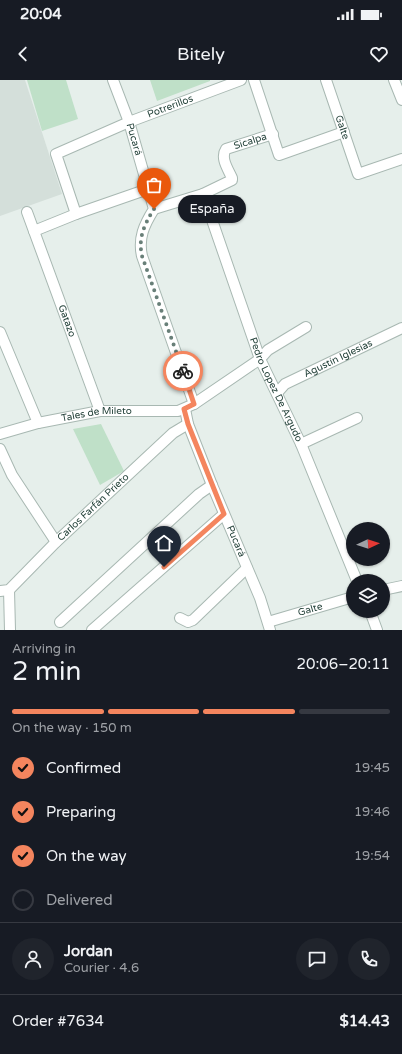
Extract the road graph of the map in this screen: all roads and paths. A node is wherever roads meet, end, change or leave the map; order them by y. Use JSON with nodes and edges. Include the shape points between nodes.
{"nodes":[{"id":1,"x":113,"y":80,"type":"edge"},
{"id":2,"x":241,"y":80,"type":"edge"},
{"id":3,"x":254,"y":80,"type":"edge"},
{"id":4,"x":326,"y":80,"type":"edge"},
{"id":5,"x":394,"y":80,"type":"edge"},
{"id":6,"x":402,"y":100,"type":"edge"},
{"id":7,"x":129,"y":122,"type":"junction"},
{"id":8,"x":344,"y":132,"type":"junction"},
{"id":9,"x":273,"y":134,"type":"junction"},
{"id":10,"x":402,"y":159,"type":"edge"},
{"id":11,"x":148,"y":189,"type":"junction"},
{"id":12,"x":203,"y":194,"type":"junction"},
{"id":13,"x":154,"y":209,"type":"junction"},
{"id":14,"x":27,"y":212,"type":"dead end"},
{"id":15,"x":76,"y":214,"type":"junction"},
{"id":16,"x":34,"y":231,"type":"junction"},
{"id":17,"x":306,"y":327,"type":"dead end"},
{"id":18,"x":402,"y":328,"type":"edge"},
{"id":19,"x":0,"y":332,"type":"edge"},
{"id":20,"x":4,"y":352,"type":"edge"},
{"id":21,"x":260,"y":358,"type":"junction"},
{"id":22,"x":277,"y":393,"type":"junction"},
{"id":23,"x":194,"y":404,"type":"junction"},
{"id":24,"x":184,"y":409,"type":"junction"},
{"id":25,"x":100,"y":411,"type":"junction"},
{"id":26,"x":357,"y":418,"type":"dead end"},
{"id":27,"x":38,"y":423,"type":"junction"},
{"id":28,"x":188,"y":424,"type":"junction"},
{"id":29,"x":0,"y":434,"type":"edge"},
{"id":30,"x":301,"y":444,"type":"junction"},
{"id":31,"x":0,"y":449,"type":"edge"},
{"id":32,"x":212,"y":485,"type":"junction"},
{"id":33,"x":224,"y":514,"type":"junction"},
{"id":34,"x":56,"y":542,"type":"junction"},
{"id":35,"x":247,"y":568,"type":"junction"},
{"id":36,"x":354,"y":574,"type":"edge"},
{"id":37,"x":402,"y":586,"type":"edge"},
{"id":38,"x":390,"y":589,"type":"edge"},
{"id":39,"x":4,"y":590,"type":"edge"},
{"id":40,"x":346,"y":599,"type":"edge"},
{"id":41,"x":180,"y":618,"type":"dead end"},
{"id":42,"x":373,"y":618,"type":"edge"},
{"id":43,"x":60,"y":622,"type":"dead end"},
{"id":44,"x":269,"y":626,"type":"edge"},
{"id":45,"x":10,"y":630,"type":"edge"},
{"id":46,"x":92,"y":630,"type":"edge"},
{"id":47,"x":378,"y":630,"type":"edge"}],
"edges":[{"from":1,"to":7,"type":"street","name":"Pucará"},
{"from":2,"to":7,"type":"street","name":"Potrerillos"},
{"from":3,"to":9,"type":"street"},
{"from":4,"to":8,"type":"street","name":"Galte"},
{"from":5,"to":6,"type":"street"},
{"from":7,"to":11,"type":"street","name":"Pucará"},
{"from":7,"to":15,"type":"street","name":"Potrerillos","via":[[56,154]]},
{"from":8,"to":9,"type":"street","via":[[279,155]]},
{"from":8,"to":10,"type":"street","name":"Galte","via":[[358,174]]},
{"from":9,"to":12,"type":"street","name":"Sicalpa","via":[[226,149],[224,160],[232,180]]},
{"from":11,"to":13,"type":"street","name":"Pucará"},
{"from":11,"to":15,"type":"street"},
{"from":12,"to":13,"type":"street","name":"Sicalpa"},
{"from":12,"to":21,"type":"street","name":"Pedro Lopez De Argudo"},
{"from":13,"to":23,"type":"street","via":[[143,229],[140,247]]},
{"from":14,"to":16,"type":"street","name":"Gatazo"},
{"from":15,"to":16,"type":"street"},
{"from":16,"to":25,"type":"street","name":"Gatazo"},
{"from":17,"to":21,"type":"street","name":"Tales de Mileto","via":[[268,350]]},
{"from":18,"to":22,"type":"street","name":"Agustín Iglesias","via":[[285,384]]},
{"from":19,"to":20,"type":"street"},
{"from":20,"to":27,"type":"street"},
{"from":21,"to":22,"type":"street","name":"Pedro Lopez De Argudo"},
{"from":21,"to":23,"type":"street","name":"Tales de Mileto"},
{"from":22,"to":30,"type":"street","name":"Pedro Lopez De Argudo"},
{"from":23,"to":24,"type":"street","name":"Tales de Mileto"},
{"from":24,"to":25,"type":"street","name":"Tales de Mileto"},
{"from":24,"to":28,"type":"street","name":"Pucará"},
{"from":25,"to":27,"type":"street","name":"Tales de Mileto"},
{"from":26,"to":30,"type":"street"},
{"from":27,"to":29,"type":"street","name":"Tales de Mileto"},
{"from":28,"to":32,"type":"street","name":"Pucará"},
{"from":28,"to":34,"type":"street","name":"Carlos Farfán Prieto","via":[[173,433]]},
{"from":30,"to":36,"type":"street","name":"Pedro Lopez De Argudo"},
{"from":31,"to":34,"type":"street","via":[[12,476]]},
{"from":32,"to":33,"type":"street","name":"Pucará"},
{"from":32,"to":43,"type":"street","via":[[199,494]]},
{"from":33,"to":35,"type":"street","name":"Pucará"},
{"from":33,"to":46,"type":"street"},
{"from":34,"to":39,"type":"street","name":"Carlos Farfán Prieto"},
{"from":35,"to":41,"type":"street","via":[[193,620],[188,622]]},
{"from":35,"to":44,"type":"street","name":"Pucará"},
{"from":37,"to":38,"type":"street"},
{"from":39,"to":45,"type":"street"},
{"from":40,"to":44,"type":"street","name":"Galte"},
{"from":42,"to":47,"type":"street"}]}
